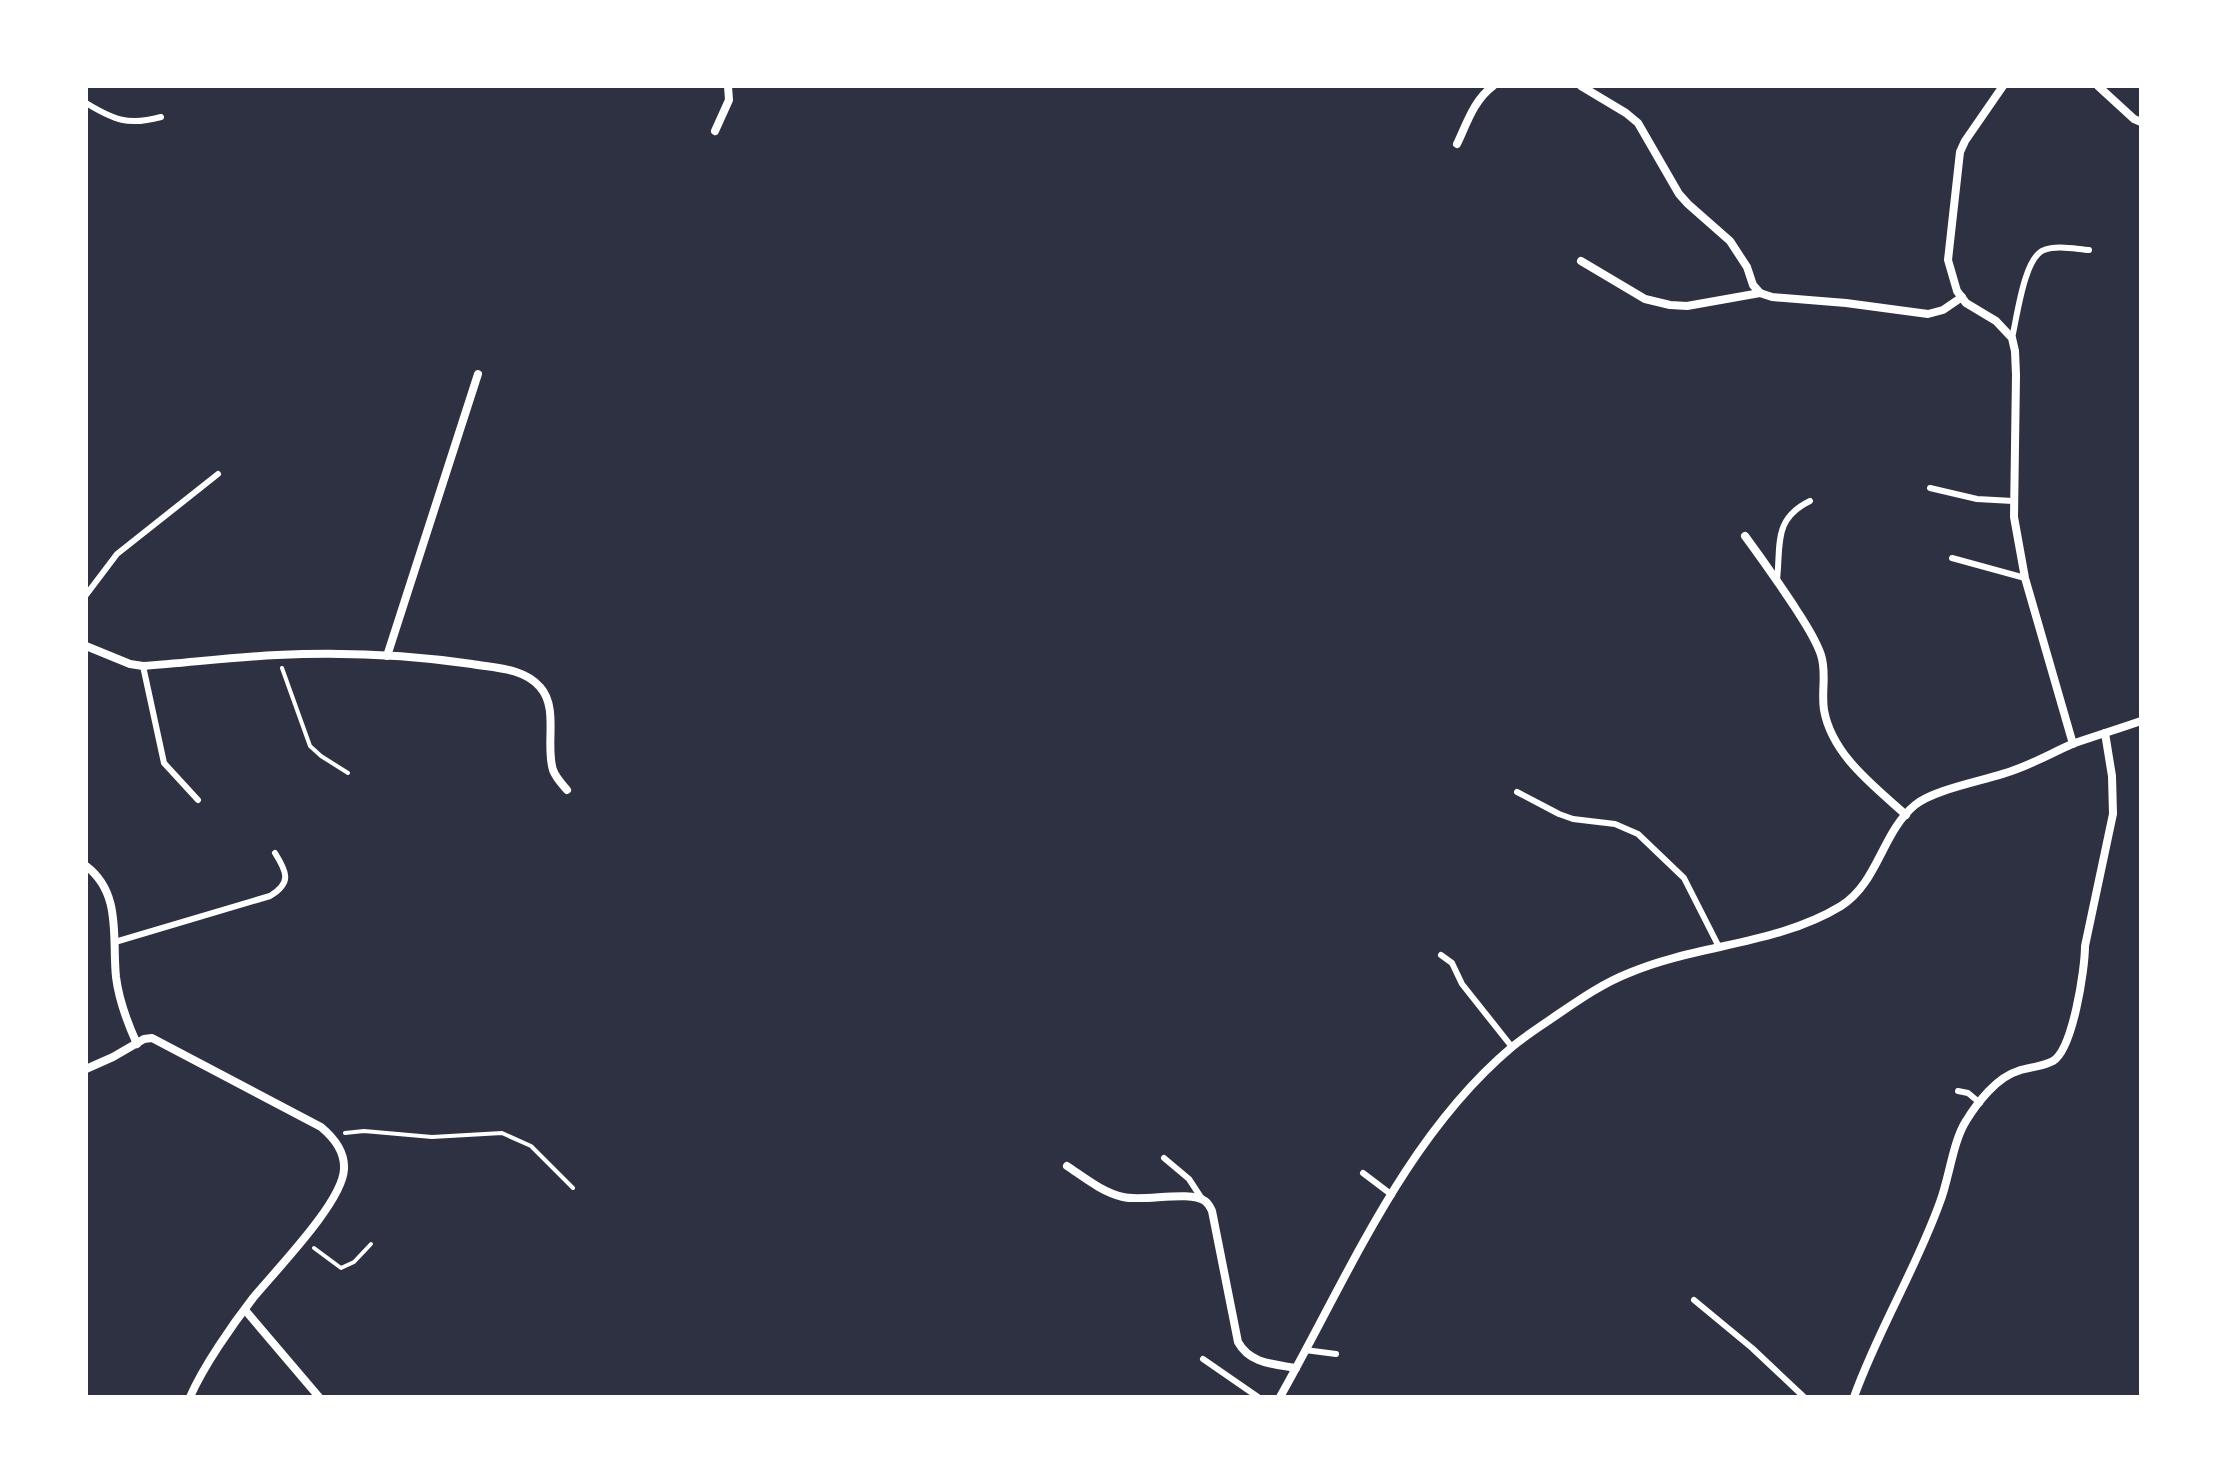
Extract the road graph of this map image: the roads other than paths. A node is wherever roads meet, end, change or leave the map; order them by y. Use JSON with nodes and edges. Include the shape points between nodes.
{"nodes":[{"id":1,"x":728,"y":86,"type":"edge"},
{"id":2,"x":1493,"y":86,"type":"edge"},
{"id":3,"x":1581,"y":86,"type":"edge"},
{"id":4,"x":2003,"y":86,"type":"edge"},
{"id":5,"x":2098,"y":86,"type":"edge"},
{"id":6,"x":86,"y":103,"type":"edge"},
{"id":7,"x":161,"y":117,"type":"dead end"},
{"id":8,"x":2141,"y":122,"type":"edge"},
{"id":9,"x":715,"y":131,"type":"dead end"},
{"id":10,"x":1457,"y":144,"type":"dead end"},
{"id":11,"x":2089,"y":250,"type":"dead end"},
{"id":12,"x":1581,"y":261,"type":"dead end"},
{"id":13,"x":1760,"y":293,"type":"junction"},
{"id":14,"x":1962,"y":297,"type":"junction"},
{"id":15,"x":2012,"y":338,"type":"junction"},
{"id":16,"x":478,"y":374,"type":"dead end"},
{"id":17,"x":218,"y":474,"type":"dead end"},
{"id":18,"x":1930,"y":488,"type":"dead end"},
{"id":19,"x":1810,"y":501,"type":"dead end"},
{"id":20,"x":2013,"y":501,"type":"junction"},
{"id":21,"x":1745,"y":536,"type":"dead end"},
{"id":22,"x":1952,"y":558,"type":"dead end"},
{"id":23,"x":2025,"y":578,"type":"junction"},
{"id":24,"x":1777,"y":580,"type":"junction"},
{"id":25,"x":86,"y":595,"type":"edge"},
{"id":26,"x":86,"y":646,"type":"edge"},
{"id":27,"x":387,"y":656,"type":"junction"},
{"id":28,"x":143,"y":666,"type":"junction"},
{"id":29,"x":2141,"y":721,"type":"edge"},
{"id":30,"x":2105,"y":733,"type":"junction"},
{"id":31,"x":2073,"y":744,"type":"junction"},
{"id":32,"x":567,"y":790,"type":"dead end"},
{"id":33,"x":1517,"y":792,"type":"dead end"},
{"id":34,"x":198,"y":800,"type":"dead end"},
{"id":35,"x":1906,"y":815,"type":"junction"},
{"id":36,"x":275,"y":853,"type":"dead end"},
{"id":37,"x":86,"y":866,"type":"edge"},
{"id":38,"x":115,"y":942,"type":"junction"},
{"id":39,"x":1719,"y":947,"type":"junction"},
{"id":40,"x":1441,"y":955,"type":"dead end"},
{"id":41,"x":137,"y":1044,"type":"junction"},
{"id":42,"x":1512,"y":1047,"type":"junction"},
{"id":43,"x":86,"y":1069,"type":"edge"},
{"id":44,"x":1958,"y":1091,"type":"dead end"},
{"id":45,"x":1980,"y":1103,"type":"junction"},
{"id":46,"x":1164,"y":1158,"type":"dead end"},
{"id":47,"x":1067,"y":1166,"type":"dead end"},
{"id":48,"x":1363,"y":1173,"type":"dead end"},
{"id":49,"x":1392,"y":1195,"type":"junction"},
{"id":50,"x":1202,"y":1199,"type":"junction"},
{"id":51,"x":1694,"y":1300,"type":"dead end"},
{"id":52,"x":245,"y":1310,"type":"junction"},
{"id":53,"x":1305,"y":1350,"type":"junction"},
{"id":54,"x":1336,"y":1354,"type":"dead end"},
{"id":55,"x":1203,"y":1359,"type":"dead end"},
{"id":56,"x":1296,"y":1368,"type":"junction"},
{"id":57,"x":190,"y":1397,"type":"edge"},
{"id":58,"x":319,"y":1397,"type":"edge"},
{"id":59,"x":1258,"y":1397,"type":"edge"},
{"id":60,"x":1280,"y":1397,"type":"edge"},
{"id":61,"x":1804,"y":1397,"type":"edge"},
{"id":62,"x":1854,"y":1397,"type":"edge"}],
"edges":[{"from":1,"to":9,"type":"street","via":[[729,100]]},
{"from":2,"to":10,"type":"street","via":[[1473,109]]},
{"from":3,"to":13,"type":"street","via":[[1638,123],[1679,194],[1730,241]]},
{"from":4,"to":14,"type":"street","via":[[1965,141],[1958,162],[1948,260]]},
{"from":5,"to":8,"type":"street"},
{"from":6,"to":7,"type":"lane","via":[[118,121]]},
{"from":11,"to":15,"type":"lane","via":[[2050,248],[2036,255]]},
{"from":12,"to":13,"type":"street","via":[[1645,299],[1670,305]]},
{"from":13,"to":14,"type":"street","via":[[1928,314]]},
{"from":14,"to":15,"type":"street"},
{"from":15,"to":20,"type":"street"},
{"from":16,"to":27,"type":"street"},
{"from":17,"to":25,"type":"lane","via":[[117,554]]},
{"from":18,"to":20,"type":"lane"},
{"from":19,"to":24,"type":"lane","via":[[1785,519]]},
{"from":20,"to":23,"type":"street"},
{"from":21,"to":24,"type":"street"},
{"from":22,"to":23,"type":"lane"},
{"from":23,"to":31,"type":"street"},
{"from":24,"to":35,"type":"street","via":[[1821,653],[1823,707],[1834,736],[1861,774]]},
{"from":26,"to":28,"type":"street"},
{"from":27,"to":28,"type":"street","via":[[278,655]]},
{"from":27,"to":32,"type":"street","via":[[501,668],[533,679],[544,690],[549,709],[552,768]]},
{"from":28,"to":34,"type":"lane","via":[[164,763]]},
{"from":29,"to":30,"type":"street"},
{"from":30,"to":31,"type":"street"},
{"from":30,"to":45,"type":"street","via":[[2113,814],[2066,1043],[2055,1060],[2005,1077]]},
{"from":31,"to":35,"type":"street","via":[[2017,769],[1932,796]]},
{"from":33,"to":39,"type":"lane","via":[[1559,814],[1615,824],[1638,834],[1684,878]]},
{"from":35,"to":39,"type":"street","via":[[1865,884],[1844,904],[1795,927]]},
{"from":36,"to":38,"type":"lane","via":[[286,879],[270,896]]},
{"from":37,"to":38,"type":"street","via":[[110,898]]},
{"from":38,"to":41,"type":"street","via":[[116,977]]},
{"from":39,"to":42,"type":"street","via":[[1628,973],[1595,989]]},
{"from":40,"to":42,"type":"lane"},
{"from":41,"to":43,"type":"street"},
{"from":41,"to":52,"type":"street","via":[[152,1038],[162,1042],[321,1127],[342,1155],[344,1169],[331,1202]]},
{"from":42,"to":49,"type":"street","via":[[1435,1128]]},
{"from":44,"to":45,"type":"lane"},
{"from":45,"to":62,"type":"street","via":[[1962,1128],[1941,1200]]},
{"from":46,"to":50,"type":"lane","via":[[1189,1179]]},
{"from":47,"to":50,"type":"street","via":[[1105,1191],[1130,1199]]},
{"from":48,"to":49,"type":"lane"},
{"from":49,"to":53,"type":"street"},
{"from":50,"to":56,"type":"street","via":[[1212,1211],[1243,1351],[1259,1361]]},
{"from":51,"to":61,"type":"lane"},
{"from":52,"to":57,"type":"street"},
{"from":52,"to":58,"type":"street"},
{"from":53,"to":54,"type":"lane"},
{"from":53,"to":56,"type":"street"},
{"from":55,"to":59,"type":"lane"},
{"from":56,"to":60,"type":"street"}]}
